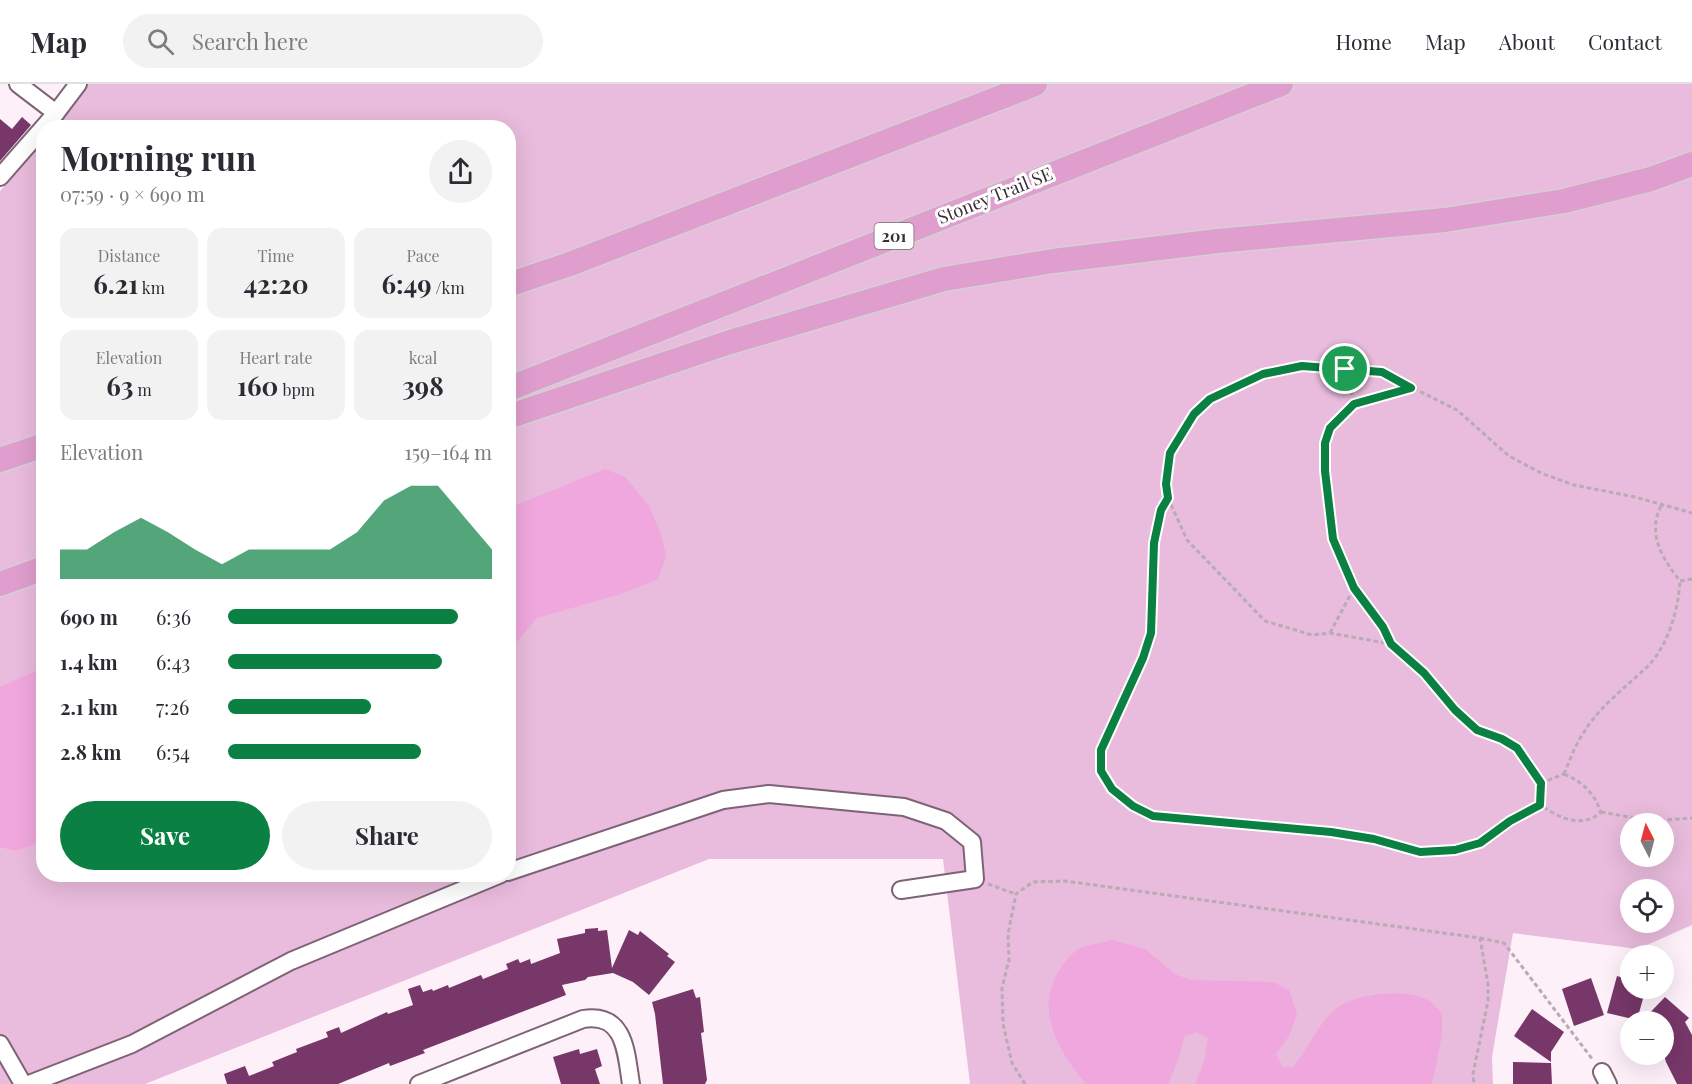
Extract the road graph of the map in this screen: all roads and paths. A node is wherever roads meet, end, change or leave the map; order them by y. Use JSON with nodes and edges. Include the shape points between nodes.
{"nodes":[{"id":1,"x":18,"y":84,"type":"edge"},
{"id":2,"x":78,"y":84,"type":"edge"},
{"id":3,"x":1035,"y":84,"type":"edge"},
{"id":4,"x":1281,"y":84,"type":"edge"},
{"id":5,"x":56,"y":113,"type":"junction"},
{"id":6,"x":50,"y":120,"type":"edge"},
{"id":7,"x":36,"y":136,"type":"edge"},
{"id":8,"x":1692,"y":164,"type":"edge"},
{"id":9,"x":0,"y":177,"type":"edge"},
{"id":10,"x":1692,"y":178,"type":"edge"},
{"id":11,"x":1651,"y":179,"type":"junction"},
{"id":12,"x":516,"y":282,"type":"edge"},
{"id":13,"x":1345,"y":369,"type":"junction"},
{"id":14,"x":516,"y":386,"type":"edge"},
{"id":15,"x":1411,"y":388,"type":"junction"},
{"id":16,"x":1354,"y":404,"type":"junction"},
{"id":17,"x":516,"y":414,"type":"edge"},
{"id":18,"x":36,"y":448,"type":"edge"},
{"id":19,"x":0,"y":460,"type":"edge"},
{"id":20,"x":1168,"y":498,"type":"junction"},
{"id":21,"x":1661,"y":506,"type":"junction"},
{"id":22,"x":1692,"y":513,"type":"edge"},
{"id":23,"x":36,"y":571,"type":"edge"},
{"id":24,"x":1692,"y":579,"type":"edge"},
{"id":25,"x":1680,"y":581,"type":"junction"},
{"id":26,"x":0,"y":584,"type":"edge"},
{"id":27,"x":1354,"y":588,"type":"junction"},
{"id":28,"x":1330,"y":633,"type":"junction"},
{"id":29,"x":1391,"y":644,"type":"junction"},
{"id":30,"x":1564,"y":774,"type":"junction"},
{"id":31,"x":1541,"y":783,"type":"junction"},
{"id":32,"x":1540,"y":805,"type":"junction"},
{"id":33,"x":1601,"y":812,"type":"junction"},
{"id":34,"x":1692,"y":818,"type":"edge"},
{"id":35,"x":516,"y":869,"type":"edge"},
{"id":36,"x":975,"y":879,"type":"junction"},
{"id":37,"x":482,"y":882,"type":"edge"},
{"id":38,"x":901,"y":890,"type":"dead end"},
{"id":39,"x":1016,"y":894,"type":"junction"},
{"id":40,"x":1479,"y":938,"type":"junction"},
{"id":41,"x":0,"y":1044,"type":"edge"},
{"id":42,"x":1605,"y":1078,"type":"edge"},
{"id":43,"x":22,"y":1084,"type":"edge"},
{"id":44,"x":28,"y":1084,"type":"edge"},
{"id":45,"x":419,"y":1084,"type":"edge"},
{"id":46,"x":631,"y":1084,"type":"edge"},
{"id":47,"x":1025,"y":1084,"type":"edge"},
{"id":48,"x":1474,"y":1084,"type":"edge"}],
"edges":[{"from":1,"to":5,"type":"street"},
{"from":2,"to":5,"type":"street"},
{"from":3,"to":12,"type":"highway"},
{"from":4,"to":14,"type":"highway","name":"Stoney Trail SE","number":"201"},
{"from":5,"to":6,"type":"street"},
{"from":7,"to":9,"type":"street"},
{"from":8,"to":11,"type":"highway"},
{"from":10,"to":11,"type":"highway"},
{"from":11,"to":17,"type":"highway","via":[[1564,201],[1445,220],[1218,241],[944,279],[727,343]]},
{"from":13,"to":15,"type":"path","via":[[1382,372]]},
{"from":13,"to":16,"type":"path"},
{"from":13,"to":20,"type":"path","via":[[1280,369],[1242,382],[1210,399],[1188,422],[1170,453]]},
{"from":15,"to":16,"type":"path"},
{"from":15,"to":21,"type":"path","via":[[1456,410],[1509,456],[1541,473]]},
{"from":16,"to":27,"type":"path","via":[[1330,428],[1325,443],[1325,471],[1333,539]]},
{"from":18,"to":19,"type":"highway"},
{"from":20,"to":28,"type":"path","via":[[1187,540],[1265,621],[1312,634]]},
{"from":20,"to":32,"type":"path","via":[[1161,510],[1154,543],[1151,633],[1101,750],[1101,771],[1112,789],[1153,816],[1331,832],[1420,852],[1455,850],[1480,843]]},
{"from":21,"to":22,"type":"path"},
{"from":21,"to":25,"type":"path","via":[[1655,528],[1658,544],[1662,558]]},
{"from":23,"to":26,"type":"highway"},
{"from":24,"to":25,"type":"path"},
{"from":25,"to":30,"type":"path","via":[[1674,616],[1660,650],[1584,731]]},
{"from":27,"to":28,"type":"path"},
{"from":27,"to":29,"type":"path"},
{"from":28,"to":29,"type":"path"},
{"from":29,"to":31,"type":"path","via":[[1477,730],[1517,748]]},
{"from":30,"to":31,"type":"path"},
{"from":30,"to":33,"type":"path","via":[[1579,780]]},
{"from":31,"to":32,"type":"path"},
{"from":32,"to":33,"type":"path","via":[[1556,817],[1576,821],[1594,819]]},
{"from":33,"to":34,"type":"path","via":[[1652,820]]},
{"from":35,"to":36,"type":"street","via":[[723,800],[769,794],[904,807],[946,821],[972,842]]},
{"from":36,"to":38,"type":"street"},
{"from":36,"to":39,"type":"path"},
{"from":37,"to":44,"type":"street","via":[[291,961],[132,1044]]},
{"from":39,"to":40,"type":"path","via":[[1033,882],[1065,881]]},
{"from":39,"to":47,"type":"path","via":[[1002,988],[1003,1024],[1012,1063]]},
{"from":40,"to":42,"type":"path","via":[[1504,943]]},
{"from":40,"to":48,"type":"path","via":[[1488,1001]]},
{"from":41,"to":43,"type":"street"},
{"from":45,"to":46,"type":"street","via":[[592,1018],[602,1019],[624,1041]]}]}
